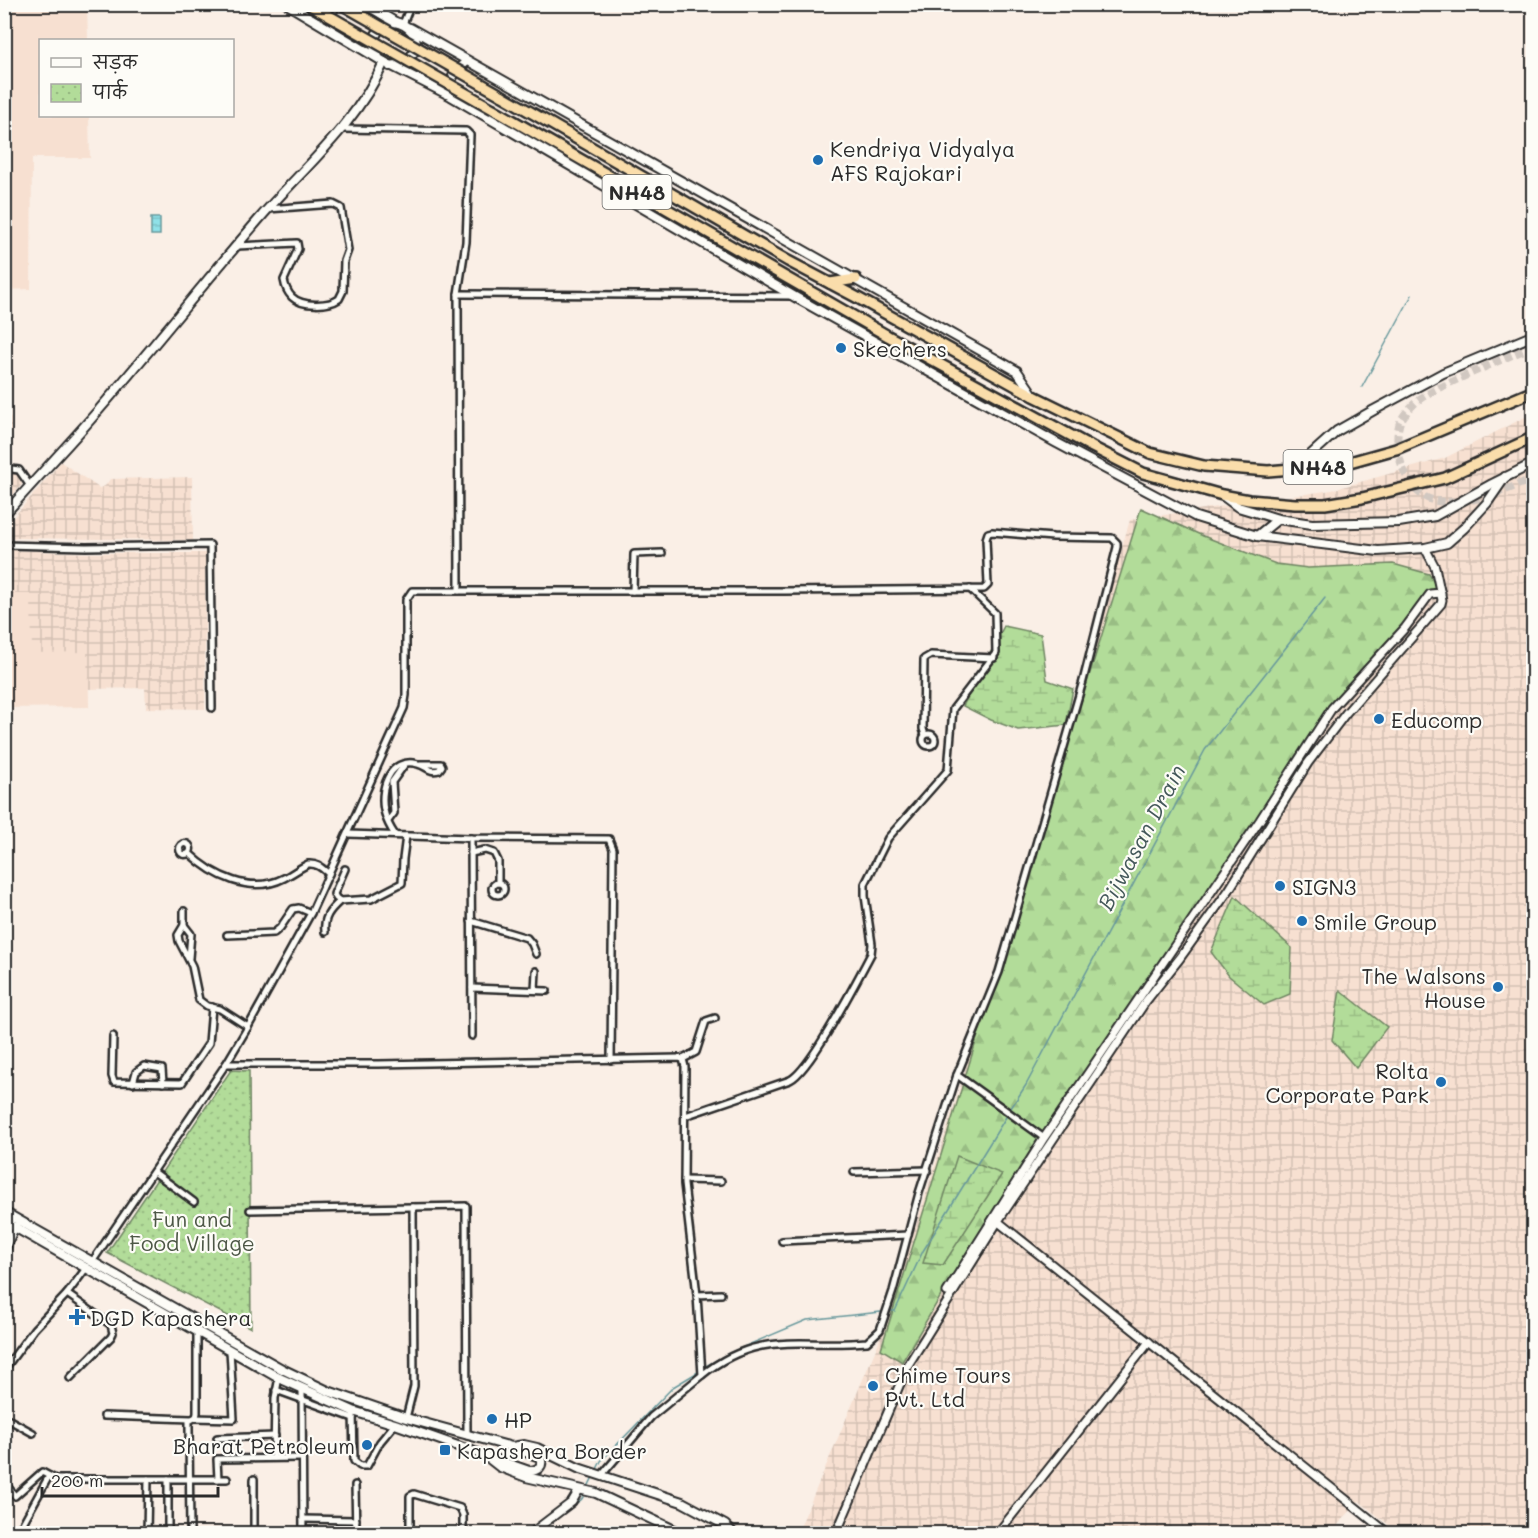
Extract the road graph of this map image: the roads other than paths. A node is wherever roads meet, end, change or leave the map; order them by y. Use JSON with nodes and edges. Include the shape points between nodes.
{"nodes":[{"id":1,"x":287,"y":4,"type":"edge"},
{"id":2,"x":308,"y":4,"type":"edge"},
{"id":3,"x":336,"y":4,"type":"edge"},
{"id":4,"x":341,"y":4,"type":"edge"},
{"id":5,"x":365,"y":4,"type":"edge"},
{"id":6,"x":411,"y":4,"type":"edge"},
{"id":7,"x":310,"y":17,"type":"junction"},
{"id":8,"x":403,"y":25,"type":"junction"},
{"id":9,"x":467,"y":61,"type":"junction"},
{"id":10,"x":384,"y":62,"type":"junction"},
{"id":11,"x":451,"y":96,"type":"junction"},
{"id":12,"x":342,"y":129,"type":"junction"},
{"id":13,"x":267,"y":209,"type":"junction"},
{"id":14,"x":237,"y":246,"type":"junction"},
{"id":15,"x":856,"y":279,"type":"junction"},
{"id":16,"x":830,"y":283,"type":"junction"},
{"id":17,"x":459,"y":294,"type":"junction"},
{"id":18,"x":795,"y":297,"type":"junction"},
{"id":19,"x":1533,"y":335,"type":"edge"},
{"id":20,"x":1533,"y":391,"type":"edge"},
{"id":21,"x":1034,"y":396,"type":"junction"},
{"id":22,"x":1533,"y":436,"type":"edge"},
{"id":23,"x":1533,"y":463,"type":"edge"},
{"id":24,"x":4,"y":468,"type":"edge"},
{"id":25,"x":1295,"y":469,"type":"junction"},
{"id":26,"x":1505,"y":477,"type":"junction"},
{"id":27,"x":30,"y":486,"type":"junction"},
{"id":28,"x":1222,"y":495,"type":"junction"},
{"id":29,"x":4,"y":515,"type":"edge"},
{"id":30,"x":1278,"y":519,"type":"junction"},
{"id":31,"x":1257,"y":536,"type":"junction"},
{"id":32,"x":4,"y":545,"type":"edge"},
{"id":33,"x":1425,"y":548,"type":"junction"},
{"id":34,"x":662,"y":553,"type":"dead end"},
{"id":35,"x":970,"y":589,"type":"junction"},
{"id":36,"x":459,"y":591,"type":"junction"},
{"id":37,"x":633,"y":591,"type":"junction"},
{"id":38,"x":1441,"y":593,"type":"junction"},
{"id":39,"x":994,"y":658,"type":"junction"},
{"id":40,"x":212,"y":708,"type":"dead end"},
{"id":41,"x":925,"y":735,"type":"dead end"},
{"id":42,"x":405,"y":764,"type":"junction"},
{"id":43,"x":420,"y":764,"type":"dead end"},
{"id":44,"x":388,"y":821,"type":"junction"},
{"id":45,"x":348,"y":834,"type":"junction"},
{"id":46,"x":395,"y":836,"type":"junction"},
{"id":47,"x":406,"y":836,"type":"junction"},
{"id":48,"x":471,"y":838,"type":"junction"},
{"id":49,"x":189,"y":853,"type":"dead end"},
{"id":50,"x":471,"y":853,"type":"junction"},
{"id":51,"x":345,"y":869,"type":"dead end"},
{"id":52,"x":329,"y":874,"type":"junction"},
{"id":53,"x":498,"y":883,"type":"dead end"},
{"id":54,"x":340,"y":901,"type":"junction"},
{"id":55,"x":184,"y":911,"type":"dead end"},
{"id":56,"x":311,"y":912,"type":"junction"},
{"id":57,"x":471,"y":921,"type":"junction"},
{"id":58,"x":184,"y":925,"type":"junction"},
{"id":59,"x":325,"y":932,"type":"dead end"},
{"id":60,"x":227,"y":936,"type":"dead end"},
{"id":61,"x":536,"y":954,"type":"dead end"},
{"id":62,"x":189,"y":958,"type":"junction"},
{"id":63,"x":536,"y":971,"type":"dead end"},
{"id":64,"x":472,"y":988,"type":"junction"},
{"id":65,"x":535,"y":990,"type":"junction"},
{"id":66,"x":547,"y":991,"type":"dead end"},
{"id":67,"x":212,"y":1007,"type":"junction"},
{"id":68,"x":715,"y":1018,"type":"dead end"},
{"id":69,"x":248,"y":1026,"type":"junction"},
{"id":70,"x":113,"y":1035,"type":"dead end"},
{"id":71,"x":472,"y":1036,"type":"dead end"},
{"id":72,"x":683,"y":1059,"type":"junction"},
{"id":73,"x":611,"y":1060,"type":"junction"},
{"id":74,"x":226,"y":1064,"type":"junction"},
{"id":75,"x":957,"y":1075,"type":"junction"},
{"id":76,"x":133,"y":1083,"type":"junction"},
{"id":77,"x":163,"y":1083,"type":"junction"},
{"id":78,"x":685,"y":1116,"type":"junction"},
{"id":79,"x":1044,"y":1138,"type":"junction"},
{"id":80,"x":928,"y":1170,"type":"junction"},
{"id":81,"x":154,"y":1172,"type":"junction"},
{"id":82,"x":854,"y":1172,"type":"dead end"},
{"id":83,"x":684,"y":1180,"type":"junction"},
{"id":84,"x":721,"y":1181,"type":"dead end"},
{"id":85,"x":194,"y":1202,"type":"dead end"},
{"id":86,"x":413,"y":1206,"type":"junction"},
{"id":87,"x":250,"y":1210,"type":"dead end"},
{"id":88,"x":4,"y":1212,"type":"edge"},
{"id":89,"x":996,"y":1220,"type":"junction"},
{"id":90,"x":4,"y":1221,"type":"edge"},
{"id":91,"x":18,"y":1225,"type":"junction"},
{"id":92,"x":908,"y":1235,"type":"junction"},
{"id":93,"x":782,"y":1241,"type":"dead end"},
{"id":94,"x":4,"y":1260,"type":"edge"},
{"id":95,"x":90,"y":1264,"type":"junction"},
{"id":96,"x":67,"y":1294,"type":"junction"},
{"id":97,"x":721,"y":1294,"type":"dead end"},
{"id":98,"x":697,"y":1295,"type":"junction"},
{"id":99,"x":197,"y":1332,"type":"junction"},
{"id":100,"x":1149,"y":1342,"type":"junction"},
{"id":101,"x":230,"y":1350,"type":"junction"},
{"id":102,"x":4,"y":1370,"type":"edge"},
{"id":103,"x":281,"y":1373,"type":"junction"},
{"id":104,"x":702,"y":1375,"type":"junction"},
{"id":105,"x":70,"y":1378,"type":"dead end"},
{"id":106,"x":303,"y":1388,"type":"junction"},
{"id":107,"x":276,"y":1390,"type":"junction"},
{"id":108,"x":303,"y":1401,"type":"junction"},
{"id":109,"x":353,"y":1415,"type":"junction"},
{"id":110,"x":104,"y":1416,"type":"dead end"},
{"id":111,"x":4,"y":1417,"type":"edge"},
{"id":112,"x":193,"y":1418,"type":"junction"},
{"id":113,"x":406,"y":1418,"type":"junction"},
{"id":114,"x":395,"y":1424,"type":"junction"},
{"id":115,"x":33,"y":1432,"type":"dead end"},
{"id":116,"x":275,"y":1436,"type":"junction"},
{"id":117,"x":467,"y":1436,"type":"junction"},
{"id":118,"x":217,"y":1438,"type":"dead end"},
{"id":119,"x":512,"y":1447,"type":"junction"},
{"id":120,"x":486,"y":1456,"type":"junction"},
{"id":121,"x":274,"y":1458,"type":"junction"},
{"id":122,"x":302,"y":1458,"type":"junction"},
{"id":123,"x":596,"y":1474,"type":"junction"},
{"id":124,"x":50,"y":1476,"type":"junction"},
{"id":125,"x":148,"y":1479,"type":"junction"},
{"id":126,"x":168,"y":1479,"type":"junction"},
{"id":127,"x":189,"y":1479,"type":"junction"},
{"id":128,"x":218,"y":1479,"type":"junction"},
{"id":129,"x":227,"y":1479,"type":"dead end"},
{"id":130,"x":254,"y":1479,"type":"dead end"},
{"id":131,"x":5,"y":1485,"type":"edge"},
{"id":132,"x":355,"y":1485,"type":"dead end"},
{"id":133,"x":583,"y":1491,"type":"junction"},
{"id":134,"x":303,"y":1520,"type":"junction"},
{"id":135,"x":356,"y":1520,"type":"junction"},
{"id":136,"x":17,"y":1533,"type":"edge"},
{"id":137,"x":147,"y":1533,"type":"edge"},
{"id":138,"x":168,"y":1533,"type":"edge"},
{"id":139,"x":190,"y":1533,"type":"edge"},
{"id":140,"x":254,"y":1533,"type":"edge"},
{"id":141,"x":303,"y":1533,"type":"edge"},
{"id":142,"x":356,"y":1533,"type":"edge"},
{"id":143,"x":410,"y":1533,"type":"edge"},
{"id":144,"x":463,"y":1533,"type":"edge"},
{"id":145,"x":530,"y":1533,"type":"edge"},
{"id":146,"x":683,"y":1533,"type":"edge"},
{"id":147,"x":734,"y":1533,"type":"edge"},
{"id":148,"x":831,"y":1533,"type":"edge"},
{"id":149,"x":836,"y":1533,"type":"edge"},
{"id":150,"x":998,"y":1533,"type":"edge"},
{"id":151,"x":1389,"y":1533,"type":"edge"}],
"edges":[{"from":1,"to":7,"type":"main road"},
{"from":2,"to":28,"type":"highway","number":"NH48","bridge":true,"via":[[878,331],[1092,447],[1143,473]]},
{"from":3,"to":7,"type":"main road","via":[[325,17]]},
{"from":4,"to":16,"type":"highway","number":"NH48","bridge":true},
{"from":5,"to":8,"type":"main road"},
{"from":6,"to":8,"type":"street"},
{"from":7,"to":10,"type":"main road"},
{"from":8,"to":9,"type":"main road"},
{"from":8,"to":10,"type":"main road","via":[[382,27],[376,33],[374,49]]},
{"from":8,"to":10,"type":"main road","via":[[415,38],[413,54],[407,61]]},
{"from":9,"to":11,"type":"main road","via":[[450,80],[447,90]]},
{"from":9,"to":15,"type":"main road"},
{"from":10,"to":11,"type":"main road"},
{"from":10,"to":12,"type":"main road"},
{"from":11,"to":18,"type":"main road"},
{"from":12,"to":13,"type":"main road"},
{"from":12,"to":17,"type":"street","via":[[469,132],[467,236]]},
{"from":13,"to":14,"type":"main road"},
{"from":13,"to":14,"type":"street","via":[[329,204],[341,208],[348,247],[339,299],[310,304],[292,297],[284,280],[297,243]]},
{"from":14,"to":27,"type":"main road"},
{"from":15,"to":16,"type":"highway"},
{"from":15,"to":21,"type":"main road","via":[[1017,371]]},
{"from":16,"to":21,"type":"highway","number":"NH48"},
{"from":17,"to":18,"type":"street"},
{"from":17,"to":36,"type":"street"},
{"from":18,"to":31,"type":"main road","via":[[1152,495],[1196,517]]},
{"from":19,"to":25,"type":"main road","via":[[1443,373],[1374,410],[1337,431]]},
{"from":20,"to":25,"type":"highway","number":"NH48","via":[[1396,449],[1339,465]]},
{"from":21,"to":25,"type":"highway","number":"NH48","via":[[1150,453],[1204,466]]},
{"from":22,"to":28,"type":"highway","number":"NH48","via":[[1445,478],[1362,498],[1295,504]]},
{"from":23,"to":26,"type":"main road"},
{"from":24,"to":27,"type":"street","via":[[19,470]]},
{"from":26,"to":30,"type":"main road","via":[[1435,516],[1368,523],[1312,524]]},
{"from":26,"to":33,"type":"main road","via":[[1464,528],[1447,543]]},
{"from":27,"to":29,"type":"main road"},
{"from":28,"to":30,"type":"main road","via":[[1238,507]]},
{"from":30,"to":31,"type":"main road"},
{"from":31,"to":33,"type":"main road","via":[[1378,551]]},
{"from":32,"to":40,"type":"street","via":[[210,545]]},
{"from":33,"to":38,"type":"street","via":[[1435,567]]},
{"from":34,"to":37,"type":"street","via":[[634,554]]},
{"from":35,"to":37,"type":"street"},
{"from":35,"to":39,"type":"street","via":[[995,614]]},
{"from":35,"to":75,"type":"street","via":[[987,587],[988,533],[1112,538],[1117,543],[1100,619],[999,972]]},
{"from":36,"to":37,"type":"street"},
{"from":36,"to":45,"type":"street","via":[[417,590],[408,595],[404,708]]},
{"from":38,"to":79,"type":"street","via":[[1433,592],[1426,598],[1405,628],[1332,708]]},
{"from":38,"to":89,"type":"street","via":[[1441,604],[1308,763],[1229,890],[1146,1001]]},
{"from":39,"to":41,"type":"street","via":[[931,654],[924,659]]},
{"from":39,"to":78,"type":"street","via":[[953,710],[948,770],[893,832],[868,877],[864,891],[871,954],[802,1070],[790,1080]]},
{"from":42,"to":43,"type":"street"},
{"from":42,"to":44,"type":"street","via":[[392,782],[394,813]]},
{"from":42,"to":44,"type":"street","via":[[394,768],[385,785],[383,801]]},
{"from":44,"to":46,"type":"street"},
{"from":45,"to":46,"type":"street"},
{"from":45,"to":52,"type":"street"},
{"from":46,"to":47,"type":"street"},
{"from":47,"to":48,"type":"street"},
{"from":47,"to":54,"type":"street","via":[[399,886],[368,900]]},
{"from":48,"to":50,"type":"street"},
{"from":48,"to":73,"type":"street","via":[[604,837],[612,843]]},
{"from":49,"to":52,"type":"street","via":[[213,872],[241,882],[262,884],[278,880],[312,863]]},
{"from":50,"to":53,"type":"street","via":[[494,853]]},
{"from":50,"to":57,"type":"street"},
{"from":51,"to":54,"type":"street","via":[[334,894]]},
{"from":52,"to":56,"type":"street"},
{"from":54,"to":59,"type":"street","via":[[328,913]]},
{"from":55,"to":58,"type":"street"},
{"from":56,"to":60,"type":"street","via":[[293,909],[274,933]]},
{"from":56,"to":69,"type":"street"},
{"from":57,"to":61,"type":"street","via":[[527,938]]},
{"from":57,"to":64,"type":"street"},
{"from":58,"to":62,"type":"street","via":[[190,934]]},
{"from":58,"to":62,"type":"street","via":[[178,938]]},
{"from":62,"to":67,"type":"street","via":[[198,998]]},
{"from":63,"to":65,"type":"street"},
{"from":64,"to":65,"type":"street"},
{"from":64,"to":71,"type":"street"},
{"from":65,"to":66,"type":"street"},
{"from":67,"to":69,"type":"street"},
{"from":67,"to":77,"type":"street","via":[[210,1038],[204,1052],[184,1082]]},
{"from":68,"to":72,"type":"street","via":[[706,1021],[696,1052]]},
{"from":69,"to":74,"type":"street"},
{"from":70,"to":76,"type":"street","via":[[113,1080],[117,1084]]},
{"from":72,"to":73,"type":"street"},
{"from":72,"to":78,"type":"street"},
{"from":73,"to":74,"type":"street"},
{"from":74,"to":81,"type":"street"},
{"from":75,"to":79,"type":"street"},
{"from":75,"to":80,"type":"street"},
{"from":76,"to":77,"type":"street"},
{"from":76,"to":77,"type":"street","via":[[136,1072],[144,1066],[162,1069]]},
{"from":78,"to":83,"type":"street"},
{"from":79,"to":89,"type":"street"},
{"from":80,"to":82,"type":"street"},
{"from":80,"to":92,"type":"street"},
{"from":81,"to":85,"type":"street"},
{"from":81,"to":95,"type":"street"},
{"from":83,"to":84,"type":"street"},
{"from":83,"to":98,"type":"street"},
{"from":86,"to":87,"type":"street"},
{"from":86,"to":113,"type":"street","via":[[414,1386]]},
{"from":86,"to":117,"type":"street","via":[[463,1205],[467,1209]]},
{"from":88,"to":91,"type":"main road"},
{"from":89,"to":100,"type":"street"},
{"from":89,"to":148,"type":"street","via":[[900,1370]]},
{"from":89,"to":149,"type":"street","via":[[908,1365]]},
{"from":90,"to":91,"type":"main road"},
{"from":91,"to":94,"type":"street"},
{"from":91,"to":95,"type":"main road"},
{"from":92,"to":93,"type":"street"},
{"from":92,"to":104,"type":"street","via":[[890,1301],[880,1330],[873,1338],[855,1343],[761,1345],[726,1358]]},
{"from":95,"to":96,"type":"street"},
{"from":95,"to":99,"type":"main road"},
{"from":95,"to":103,"type":"main road"},
{"from":96,"to":102,"type":"street","via":[[34,1329]]},
{"from":96,"to":105,"type":"street","via":[[111,1325],[113,1333]]},
{"from":97,"to":98,"type":"street"},
{"from":98,"to":104,"type":"street"},
{"from":99,"to":101,"type":"main road"},
{"from":99,"to":112,"type":"street","via":[[197,1413]]},
{"from":100,"to":150,"type":"street"},
{"from":100,"to":151,"type":"street"},
{"from":101,"to":103,"type":"main road"},
{"from":101,"to":112,"type":"street","via":[[234,1419]]},
{"from":103,"to":106,"type":"main road"},
{"from":103,"to":107,"type":"street"},
{"from":103,"to":113,"type":"main road"},
{"from":104,"to":123,"type":"street","via":[[651,1417]]},
{"from":106,"to":108,"type":"street"},
{"from":106,"to":109,"type":"main road"},
{"from":107,"to":108,"type":"street"},
{"from":107,"to":116,"type":"street"},
{"from":108,"to":109,"type":"street"},
{"from":108,"to":122,"type":"street"},
{"from":109,"to":114,"type":"main road"},
{"from":109,"to":114,"type":"street","via":[[354,1461],[364,1467]]},
{"from":110,"to":112,"type":"street"},
{"from":111,"to":115,"type":"street"},
{"from":112,"to":127,"type":"street","via":[[189,1428]]},
{"from":113,"to":117,"type":"main road"},
{"from":114,"to":120,"type":"main road"},
{"from":116,"to":118,"type":"street"},
{"from":116,"to":121,"type":"street"},
{"from":117,"to":119,"type":"main road"},
{"from":119,"to":120,"type":"main road","via":[[540,1457],[540,1467],[529,1471]]},
{"from":119,"to":123,"type":"main road","via":[[537,1448]]},
{"from":120,"to":133,"type":"main road","via":[[500,1467],[526,1477]]},
{"from":121,"to":122,"type":"street"},
{"from":121,"to":128,"type":"street","via":[[217,1459]]},
{"from":122,"to":134,"type":"street"},
{"from":123,"to":147,"type":"main road","via":[[682,1502]]},
{"from":124,"to":125,"type":"street"},
{"from":124,"to":131,"type":"street","via":[[41,1473],[15,1496]]},
{"from":124,"to":136,"type":"street"},
{"from":125,"to":126,"type":"street"},
{"from":125,"to":137,"type":"street"},
{"from":126,"to":127,"type":"street"},
{"from":126,"to":138,"type":"street"},
{"from":127,"to":128,"type":"street"},
{"from":127,"to":139,"type":"street"},
{"from":128,"to":129,"type":"street"},
{"from":130,"to":140,"type":"street"},
{"from":132,"to":135,"type":"street"},
{"from":133,"to":145,"type":"street"},
{"from":133,"to":146,"type":"main road","via":[[596,1493]]},
{"from":134,"to":135,"type":"street"},
{"from":134,"to":141,"type":"street"},
{"from":135,"to":142,"type":"street"},
{"from":143,"to":144,"type":"street","via":[[410,1496],[414,1494],[460,1508]]}]}
